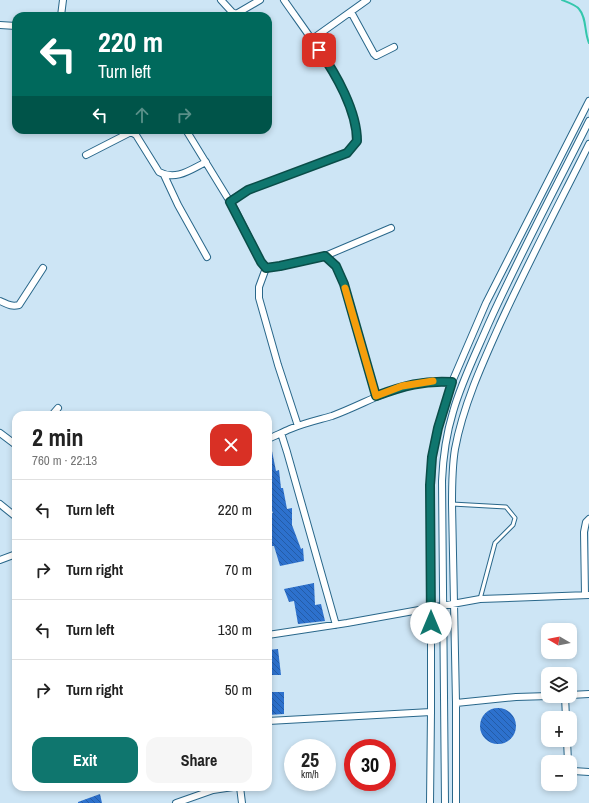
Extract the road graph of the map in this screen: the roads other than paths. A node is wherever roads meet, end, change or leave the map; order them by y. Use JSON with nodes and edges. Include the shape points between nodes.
{"nodes":[{"id":1,"x":63,"y":0,"type":"edge"},
{"id":2,"x":221,"y":0,"type":"edge"},
{"id":3,"x":260,"y":0,"type":"edge"},
{"id":4,"x":284,"y":0,"type":"edge"},
{"id":5,"x":367,"y":0,"type":"edge"},
{"id":6,"x":62,"y":12,"type":"edge"},
{"id":7,"x":232,"y":12,"type":"edge"},
{"id":8,"x":239,"y":12,"type":"edge"},
{"id":9,"x":351,"y":12,"type":"junction"},
{"id":10,"x":0,"y":25,"type":"edge"},
{"id":11,"x":12,"y":26,"type":"edge"},
{"id":12,"x":311,"y":40,"type":"junction"},
{"id":13,"x":394,"y":47,"type":"dead end"},
{"id":14,"x":589,"y":102,"type":"edge"},
{"id":15,"x":589,"y":121,"type":"edge"},
{"id":16,"x":127,"y":134,"type":"edge"},
{"id":17,"x":135,"y":134,"type":"edge"},
{"id":18,"x":188,"y":134,"type":"edge"},
{"id":19,"x":589,"y":144,"type":"edge"},
{"id":20,"x":86,"y":155,"type":"dead end"},
{"id":21,"x":206,"y":162,"type":"junction"},
{"id":22,"x":164,"y":175,"type":"junction"},
{"id":23,"x":230,"y":202,"type":"junction"},
{"id":24,"x":390,"y":228,"type":"dead end"},
{"id":25,"x":325,"y":256,"type":"junction"},
{"id":26,"x":207,"y":257,"type":"dead end"},
{"id":27,"x":43,"y":268,"type":"dead end"},
{"id":28,"x":266,"y":268,"type":"junction"},
{"id":29,"x":0,"y":301,"type":"edge"},
{"id":30,"x":452,"y":382,"type":"junction"},
{"id":31,"x":376,"y":396,"type":"junction"},
{"id":32,"x":58,"y":408,"type":"dead end"},
{"id":33,"x":55,"y":411,"type":"edge"},
{"id":34,"x":298,"y":426,"type":"junction"},
{"id":35,"x":0,"y":433,"type":"edge"},
{"id":36,"x":281,"y":433,"type":"junction"},
{"id":37,"x":272,"y":437,"type":"edge"},
{"id":38,"x":12,"y":442,"type":"edge"},
{"id":39,"x":0,"y":504,"type":"edge"},
{"id":40,"x":452,"y":504,"type":"junction"},
{"id":41,"x":12,"y":514,"type":"edge"},
{"id":42,"x":589,"y":519,"type":"edge"},
{"id":43,"x":12,"y":556,"type":"edge"},
{"id":44,"x":0,"y":560,"type":"edge"},
{"id":45,"x":587,"y":595,"type":"edge"},
{"id":46,"x":480,"y":599,"type":"junction"},
{"id":47,"x":454,"y":604,"type":"junction"},
{"id":48,"x":444,"y":606,"type":"junction"},
{"id":49,"x":431,"y":608,"type":"junction"},
{"id":50,"x":336,"y":625,"type":"junction"},
{"id":51,"x":272,"y":634,"type":"edge"},
{"id":52,"x":589,"y":694,"type":"edge"},
{"id":53,"x":577,"y":695,"type":"edge"},
{"id":54,"x":541,"y":696,"type":"edge"},
{"id":55,"x":456,"y":703,"type":"junction"},
{"id":56,"x":431,"y":712,"type":"junction"},
{"id":57,"x":272,"y":721,"type":"edge"},
{"id":58,"x":577,"y":771,"type":"edge"},
{"id":59,"x":589,"y":772,"type":"edge"},
{"id":60,"x":210,"y":791,"type":"edge"},
{"id":61,"x":240,"y":791,"type":"edge"},
{"id":62,"x":176,"y":803,"type":"edge"},
{"id":63,"x":242,"y":803,"type":"edge"},
{"id":64,"x":430,"y":803,"type":"edge"},
{"id":65,"x":445,"y":803,"type":"edge"},
{"id":66,"x":456,"y":803,"type":"edge"}],
"edges":[{"from":1,"to":6,"type":"street"},
{"from":2,"to":7,"type":"street"},
{"from":3,"to":8,"type":"street"},
{"from":4,"to":12,"type":"street"},
{"from":5,"to":9,"type":"street"},
{"from":9,"to":12,"type":"street"},
{"from":9,"to":13,"type":"street","via":[[376,56]]},
{"from":10,"to":11,"type":"street"},
{"from":12,"to":23,"type":"street","via":[[345,96],[355,121],[357,141],[347,153],[248,190]]},
{"from":14,"to":30,"type":"street","via":[[486,304]]},
{"from":15,"to":48,"type":"street","via":[[510,277],[453,410],[443,459]]},
{"from":16,"to":20,"type":"street"},
{"from":17,"to":22,"type":"street","via":[[159,172]]},
{"from":18,"to":21,"type":"street"},
{"from":19,"to":40,"type":"street","via":[[484,358],[465,408],[455,450]]},
{"from":21,"to":22,"type":"street","via":[[174,176]]},
{"from":21,"to":23,"type":"street"},
{"from":22,"to":26,"type":"street"},
{"from":23,"to":28,"type":"street"},
{"from":24,"to":25,"type":"street"},
{"from":25,"to":28,"type":"street"},
{"from":25,"to":31,"type":"street","via":[[336,266],[344,284]]},
{"from":27,"to":29,"type":"street","via":[[19,305],[10,306]]},
{"from":28,"to":34,"type":"street","via":[[259,287],[259,298]]},
{"from":30,"to":31,"type":"street","via":[[435,381],[402,386]]},
{"from":30,"to":49,"type":"street","via":[[432,457]]},
{"from":31,"to":34,"type":"street"},
{"from":32,"to":33,"type":"street"},
{"from":34,"to":36,"type":"street"},
{"from":35,"to":38,"type":"street"},
{"from":36,"to":37,"type":"street"},
{"from":36,"to":50,"type":"street"},
{"from":39,"to":41,"type":"street"},
{"from":40,"to":46,"type":"lane","via":[[506,507],[515,518],[513,525],[495,542]]},
{"from":40,"to":47,"type":"street"},
{"from":42,"to":45,"type":"street","via":[[584,532]]},
{"from":43,"to":44,"type":"street"},
{"from":45,"to":46,"type":"street"},
{"from":46,"to":47,"type":"street"},
{"from":47,"to":48,"type":"street"},
{"from":47,"to":55,"type":"street"},
{"from":48,"to":49,"type":"street"},
{"from":48,"to":65,"type":"street"},
{"from":49,"to":50,"type":"street"},
{"from":49,"to":56,"type":"street"},
{"from":50,"to":51,"type":"street"},
{"from":52,"to":53,"type":"street"},
{"from":54,"to":55,"type":"street"},
{"from":55,"to":66,"type":"street"},
{"from":56,"to":57,"type":"street"},
{"from":56,"to":64,"type":"street"},
{"from":58,"to":59,"type":"street"},
{"from":60,"to":62,"type":"street"},
{"from":61,"to":63,"type":"street"}]}
